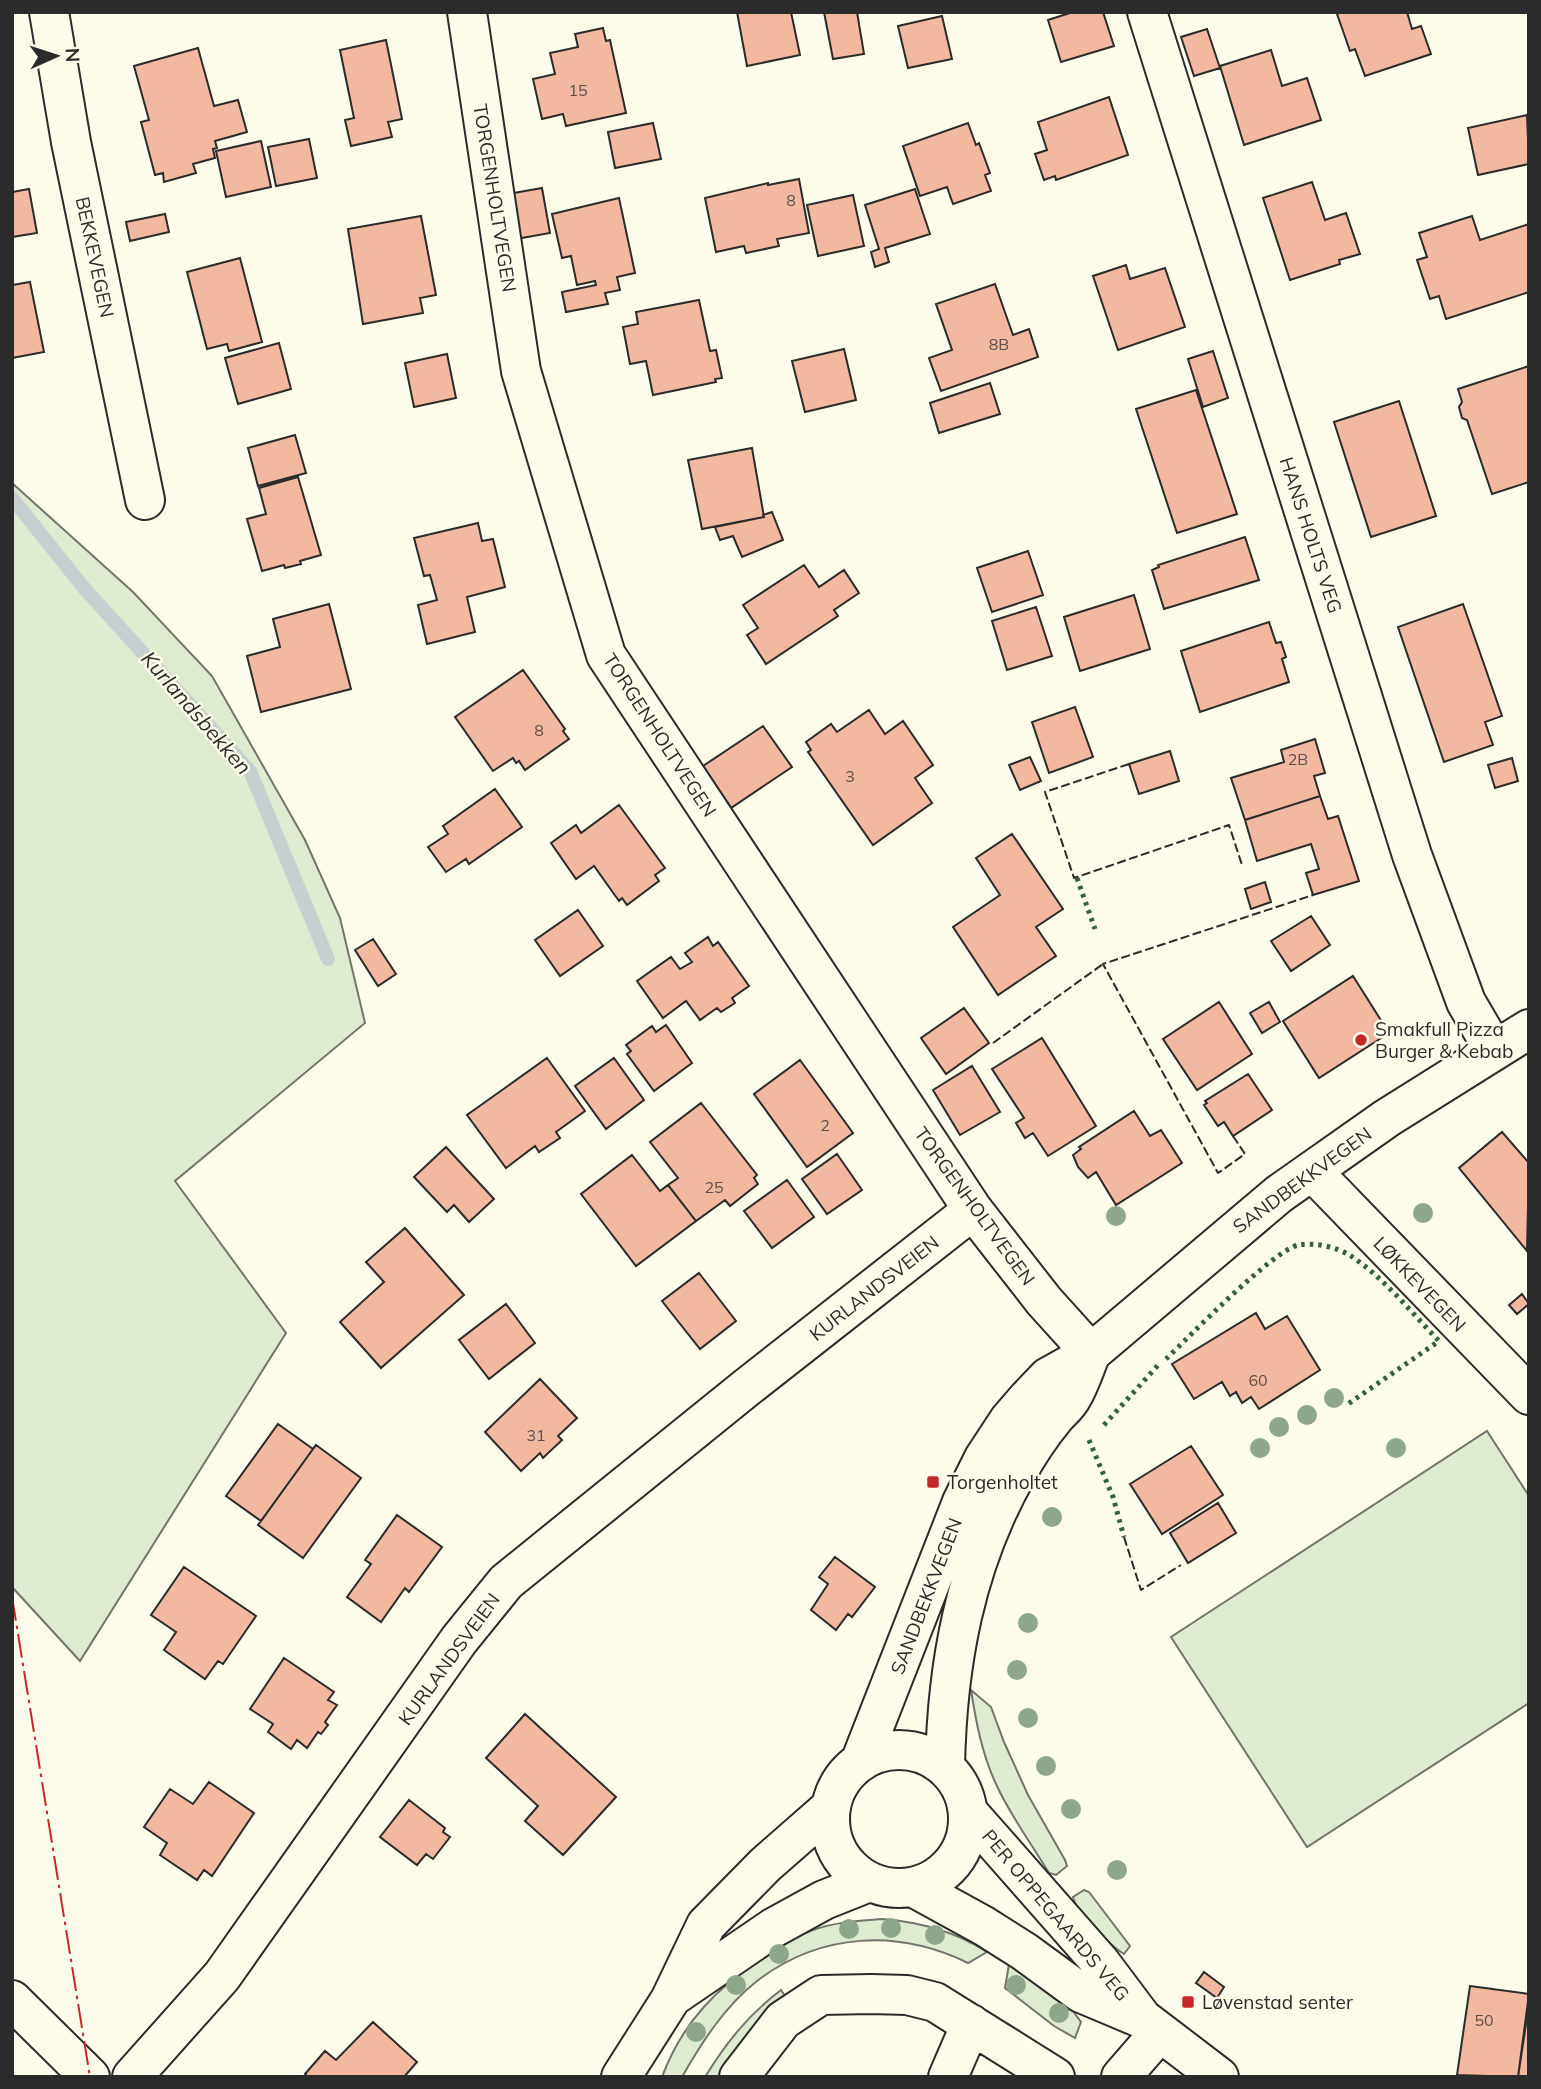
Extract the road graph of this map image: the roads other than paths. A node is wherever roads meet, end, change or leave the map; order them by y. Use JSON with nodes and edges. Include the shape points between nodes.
{"nodes":[{"id":1,"x":50,"y":12,"type":"edge"},
{"id":2,"x":467,"y":12,"type":"edge"},
{"id":3,"x":1147,"y":12,"type":"edge"},
{"id":4,"x":145,"y":500,"type":"dead end"},
{"id":5,"x":1529,"y":1029,"type":"edge"},
{"id":6,"x":1494,"y":1050,"type":"junction"},
{"id":7,"x":1312,"y":1171,"type":"junction"},
{"id":8,"x":973,"y":1210,"type":"junction"},
{"id":9,"x":1091,"y":1353,"type":"junction"},
{"id":10,"x":1529,"y":1395,"type":"edge"},
{"id":11,"x":861,"y":1760,"type":"junction"},
{"id":12,"x":944,"y":1766,"type":"junction"},
{"id":13,"x":830,"y":1808,"type":"junction"},
{"id":14,"x":968,"y":1812,"type":"junction"},
{"id":15,"x":869,"y":1882,"type":"junction"},
{"id":16,"x":913,"y":1887,"type":"junction"},
{"id":17,"x":12,"y":2000,"type":"edge"},
{"id":18,"x":670,"y":2000,"type":"junction"},
{"id":19,"x":971,"y":2024,"type":"junction"},
{"id":20,"x":1152,"y":2026,"type":"junction"},
{"id":21,"x":90,"y":2077,"type":"edge"},
{"id":22,"x":131,"y":2077,"type":"edge"},
{"id":23,"x":621,"y":2077,"type":"edge"},
{"id":24,"x":739,"y":2077,"type":"edge"},
{"id":25,"x":948,"y":2077,"type":"edge"},
{"id":26,"x":1055,"y":2077,"type":"edge"},
{"id":27,"x":1121,"y":2077,"type":"edge"},
{"id":28,"x":1219,"y":2077,"type":"edge"}],
"edges":[{"from":1,"to":4,"type":"street","name":"BEKKEVEGEN","via":[[71,142]]},
{"from":2,"to":8,"type":"street","name":"TORGENHOLTVEGEN","via":[[521,371],[606,655]]},
{"from":3,"to":6,"type":"street","name":"HANS HOLTS VEG","via":[[1412,855],[1466,1002]]},
{"from":5,"to":6,"type":"street","name":"SANDBEKKVEGEN"},
{"from":6,"to":7,"type":"street","name":"SANDBEKKVEGEN"},
{"from":7,"to":9,"type":"street","name":"SANDBEKKVEGEN","via":[[1230,1233]]},
{"from":7,"to":10,"type":"street","name":"LØKKEVEGEN"},
{"from":8,"to":9,"type":"street","name":"TORGENHOLTVEGEN"},
{"from":8,"to":22,"type":"street","name":"KURLANDSVEIEN","via":[[506,1582],[459,1640],[222,1976]]},
{"from":9,"to":11,"type":"street","name":"SANDBEKKVEGEN","via":[[1048,1377],[1009,1420],[984,1458],[946,1537]]},
{"from":9,"to":12,"type":"street","name":"SANDBEKKVEGEN","via":[[1072,1398],[1035,1444],[993,1517],[974,1568],[950,1669]]},
{"from":11,"to":12,"type":"street","via":[[882,1751],[904,1749]]},
{"from":11,"to":13,"type":"street","via":[[840,1781]]},
{"from":12,"to":14,"type":"street","via":[[964,1795]]},
{"from":13,"to":15,"type":"street","via":[[833,1843],[842,1859]]},
{"from":13,"to":18,"type":"street","via":[[706,1925]]},
{"from":14,"to":16,"type":"street","via":[[960,1852],[948,1868]]},
{"from":14,"to":20,"type":"street","name":"PER OPPEGAARDS VEG"},
{"from":15,"to":16,"type":"street","via":[[897,1889]]},
{"from":15,"to":18,"type":"street","via":[[773,1928]]},
{"from":16,"to":20,"type":"street","name":"PER OPPEGAARDS VEG","via":[[985,1926],[1081,1993]]},
{"from":17,"to":21,"type":"street"},
{"from":18,"to":23,"type":"street"},
{"from":19,"to":24,"type":"street","via":[[935,2002],[907,1995],[821,1995],[783,2020]]},
{"from":19,"to":25,"type":"street"},
{"from":19,"to":26,"type":"street"},
{"from":20,"to":27,"type":"street"},
{"from":20,"to":28,"type":"street","name":"PER OPPEGAARDS VEG"}]}
